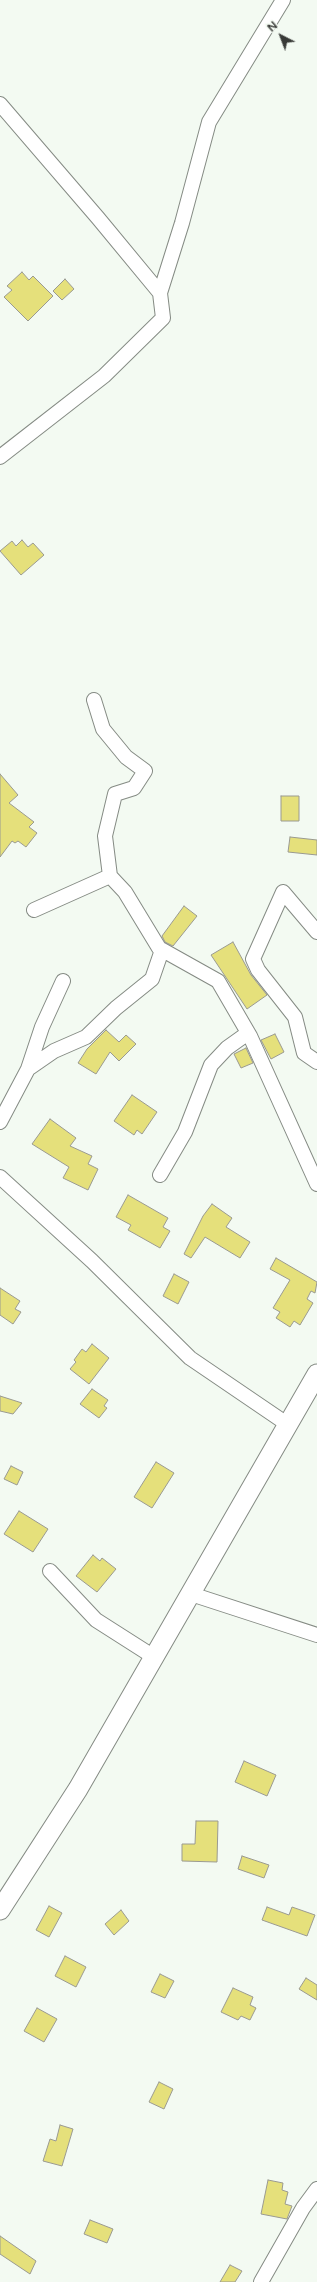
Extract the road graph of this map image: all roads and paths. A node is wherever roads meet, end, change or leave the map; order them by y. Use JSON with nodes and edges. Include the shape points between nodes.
{"nodes":[{"id":1,"x":283,"y":0,"type":"edge"},
{"id":2,"x":0,"y":104,"type":"edge"},
{"id":3,"x":160,"y":293,"type":"junction"},
{"id":4,"x":0,"y":457,"type":"edge"},
{"id":5,"x":94,"y":700,"type":"dead end"},
{"id":6,"x":110,"y":876,"type":"junction"},
{"id":7,"x":34,"y":910,"type":"dead end"},
{"id":8,"x":317,"y":932,"type":"edge"},
{"id":9,"x":162,"y":950,"type":"junction"},
{"id":10,"x":63,"y":981,"type":"dead end"},
{"id":11,"x":248,"y":1033,"type":"junction"},
{"id":12,"x":317,"y":1062,"type":"edge"},
{"id":13,"x":28,"y":1069,"type":"junction"},
{"id":14,"x":0,"y":1122,"type":"edge"},
{"id":15,"x":160,"y":1175,"type":"dead end"},
{"id":16,"x":0,"y":1177,"type":"edge"},
{"id":17,"x":317,"y":1184,"type":"edge"},
{"id":18,"x":317,"y":1374,"type":"edge"},
{"id":19,"x":286,"y":1424,"type":"junction"},
{"id":20,"x":50,"y":1571,"type":"dead end"},
{"id":21,"x":191,"y":1594,"type":"junction"},
{"id":22,"x":317,"y":1635,"type":"edge"},
{"id":23,"x":154,"y":1657,"type":"junction"},
{"id":24,"x":0,"y":1910,"type":"edge"},
{"id":25,"x":317,"y":2189,"type":"edge"},
{"id":26,"x":261,"y":2282,"type":"edge"}],
"edges":[{"from":1,"to":3,"type":"street","via":[[209,122]]},
{"from":2,"to":3,"type":"street"},
{"from":3,"to":4,"type":"street","via":[[163,318],[104,376]]},
{"from":5,"to":6,"type":"street","via":[[103,729],[126,757],[145,771],[134,788],[115,794],[105,836]]},
{"from":6,"to":7,"type":"street"},
{"from":6,"to":9,"type":"street","via":[[126,892]]},
{"from":8,"to":12,"type":"street","via":[[284,892],[253,959],[258,970],[295,1017],[304,1053]]},
{"from":9,"to":11,"type":"street","via":[[218,981]]},
{"from":9,"to":13,"type":"street","via":[[152,979],[86,1036],[54,1051]]},
{"from":10,"to":13,"type":"street","via":[[42,1027]]},
{"from":11,"to":15,"type":"street","via":[[227,1048],[210,1065],[185,1132]]},
{"from":11,"to":17,"type":"street"},
{"from":13,"to":14,"type":"street"},
{"from":16,"to":19,"type":"street","via":[[92,1261],[190,1358]]},
{"from":18,"to":19,"type":"street"},
{"from":19,"to":21,"type":"street"},
{"from":20,"to":23,"type":"street","via":[[96,1620]]},
{"from":21,"to":22,"type":"street"},
{"from":21,"to":23,"type":"street"},
{"from":23,"to":24,"type":"street","via":[[78,1789]]},
{"from":25,"to":26,"type":"street","via":[[303,2208]]}]}
